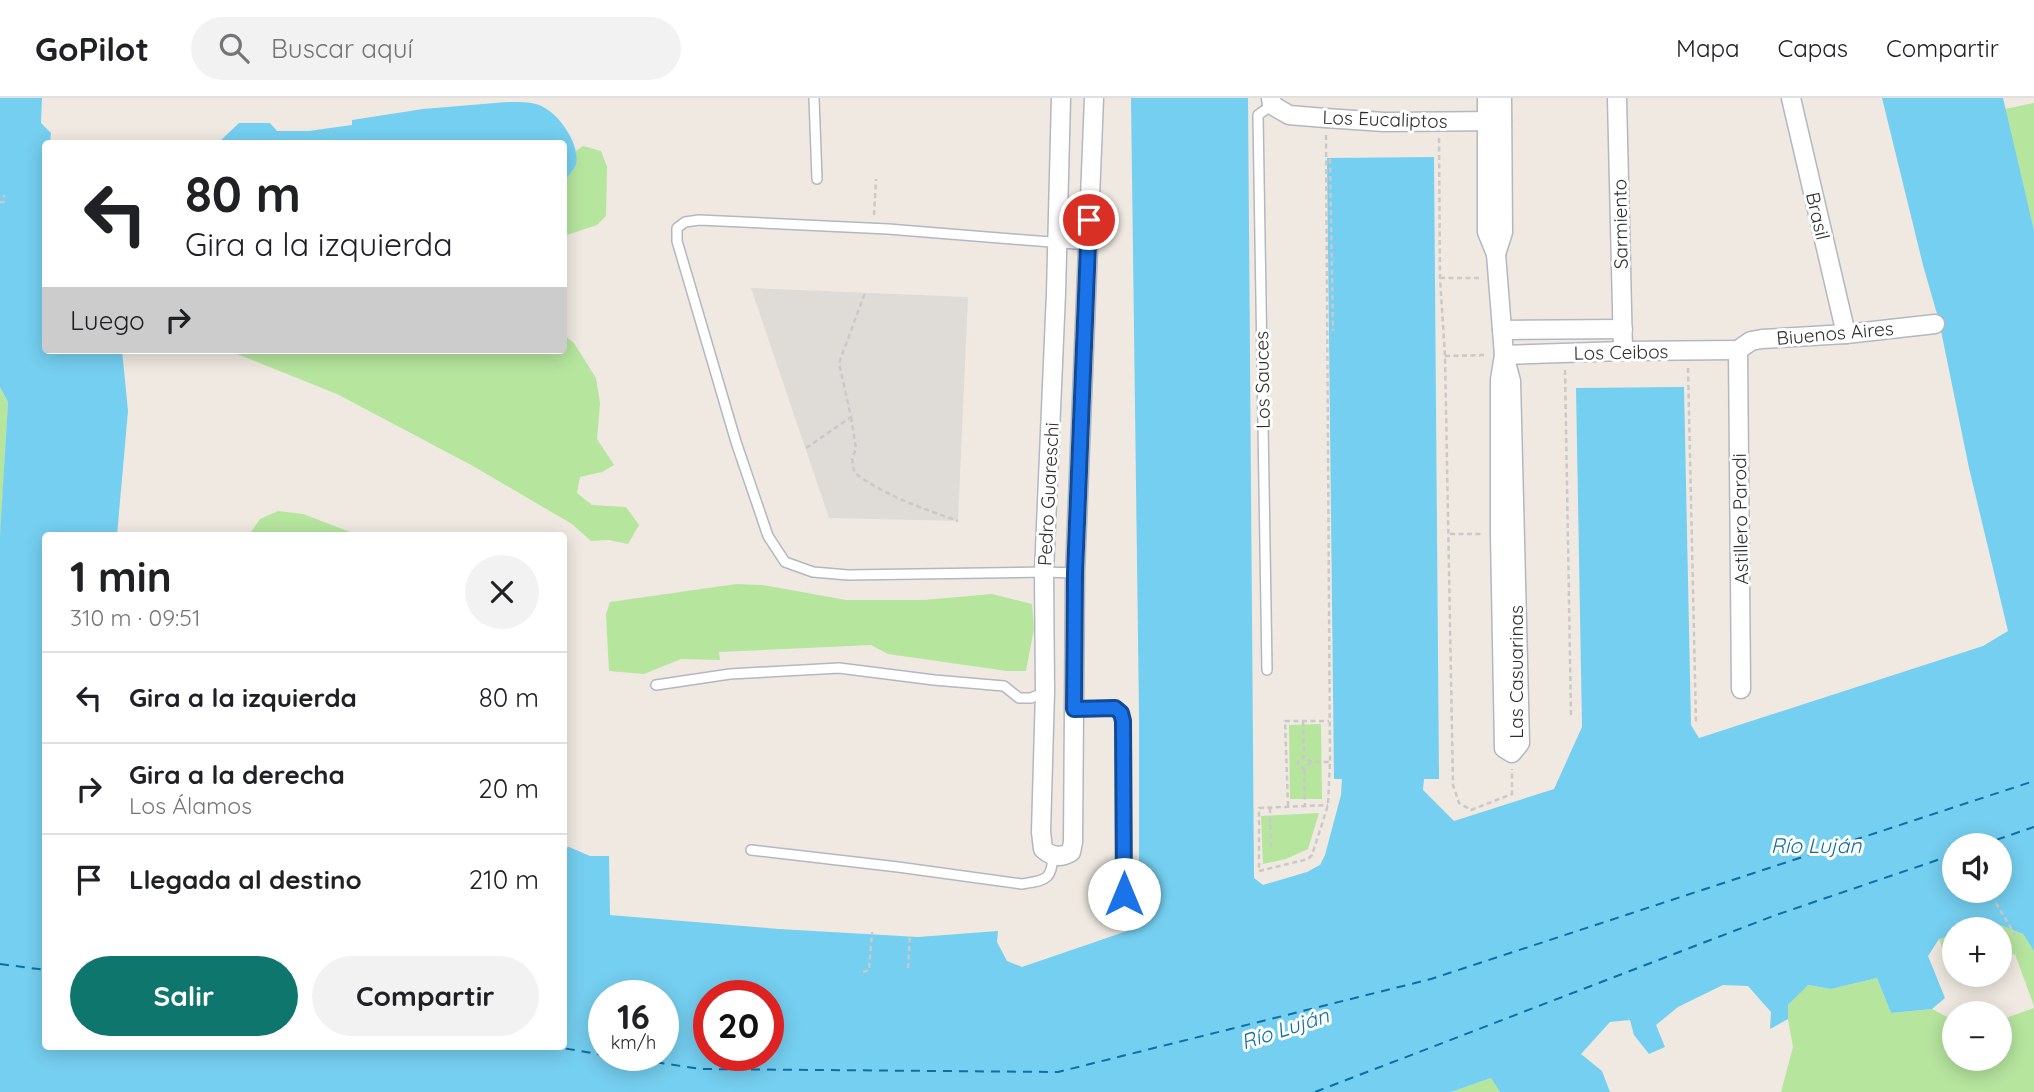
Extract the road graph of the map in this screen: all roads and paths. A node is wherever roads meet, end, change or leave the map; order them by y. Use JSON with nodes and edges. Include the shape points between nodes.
{"nodes":[{"id":1,"x":814,"y":98,"type":"edge"},
{"id":2,"x":1061,"y":98,"type":"edge"},
{"id":3,"x":1094,"y":98,"type":"edge"},
{"id":4,"x":1487,"y":98,"type":"edge"},
{"id":5,"x":1502,"y":98,"type":"edge"},
{"id":6,"x":1617,"y":98,"type":"edge"},
{"id":7,"x":1791,"y":98,"type":"edge"},
{"id":8,"x":1271,"y":102,"type":"edge"},
{"id":9,"x":1325,"y":118,"type":"junction"},
{"id":10,"x":1439,"y":121,"type":"junction"},
{"id":11,"x":1495,"y":121,"type":"junction"},
{"id":12,"x":1093,"y":144,"type":"junction"},
{"id":13,"x":1061,"y":145,"type":"junction"},
{"id":14,"x":1330,"y":159,"type":"dead end"},
{"id":15,"x":817,"y":179,"type":"dead end"},
{"id":16,"x":876,"y":179,"type":"dead end"},
{"id":17,"x":4,"y":195,"type":"dead end"},
{"id":18,"x":0,"y":202,"type":"edge"},
{"id":19,"x":874,"y":229,"type":"junction"},
{"id":20,"x":1058,"y":242,"type":"junction"},
{"id":21,"x":1088,"y":245,"type":"junction"},
{"id":22,"x":1440,"y":278,"type":"junction"},
{"id":23,"x":1497,"y":278,"type":"junction"},
{"id":24,"x":865,"y":293,"type":"dead end"},
{"id":25,"x":1935,"y":324,"type":"dead end"},
{"id":26,"x":1623,"y":329,"type":"junction"},
{"id":27,"x":1502,"y":330,"type":"junction"},
{"id":28,"x":1334,"y":331,"type":"dead end"},
{"id":29,"x":1846,"y":334,"type":"junction"},
{"id":30,"x":1738,"y":349,"type":"junction"},
{"id":31,"x":1623,"y":351,"type":"junction"},
{"id":32,"x":1688,"y":351,"type":"junction"},
{"id":33,"x":1565,"y":353,"type":"junction"},
{"id":34,"x":1504,"y":355,"type":"junction"},
{"id":35,"x":1445,"y":356,"type":"junction"},
{"id":36,"x":851,"y":417,"type":"junction"},
{"id":37,"x":806,"y":448,"type":"dead end"},
{"id":38,"x":958,"y":521,"type":"dead end"},
{"id":39,"x":1449,"y":534,"type":"junction"},
{"id":40,"x":1500,"y":534,"type":"junction"},
{"id":41,"x":1044,"y":572,"type":"junction"},
{"id":42,"x":1075,"y":573,"type":"junction"},
{"id":43,"x":1074,"y":670,"type":"junction"},
{"id":44,"x":1267,"y":670,"type":"dead end"},
{"id":45,"x":1044,"y":671,"type":"junction"},
{"id":46,"x":656,"y":685,"type":"dead end"},
{"id":47,"x":1741,"y":689,"type":"dead end"},
{"id":48,"x":1045,"y":692,"type":"junction"},
{"id":49,"x":1074,"y":709,"type":"junction"},
{"id":50,"x":1571,"y":716,"type":"dead end"},
{"id":51,"x":1303,"y":721,"type":"junction"},
{"id":52,"x":1329,"y":721,"type":"junction"},
{"id":53,"x":1696,"y":722,"type":"dead end"},
{"id":54,"x":1512,"y":753,"type":"junction"},
{"id":55,"x":1304,"y":756,"type":"junction"},
{"id":56,"x":1330,"y":761,"type":"junction"},
{"id":57,"x":1311,"y":762,"type":"junction"},
{"id":58,"x":1287,"y":763,"type":"junction"},
{"id":59,"x":1297,"y":763,"type":"junction"},
{"id":60,"x":1304,"y":769,"type":"junction"},
{"id":61,"x":1328,"y":805,"type":"junction"},
{"id":62,"x":1288,"y":806,"type":"junction"},
{"id":63,"x":1305,"y":806,"type":"junction"},
{"id":64,"x":1270,"y":808,"type":"junction"},
{"id":65,"x":751,"y":850,"type":"dead end"},
{"id":66,"x":1271,"y":850,"type":"dead end"},
{"id":67,"x":1053,"y":855,"type":"junction"},
{"id":68,"x":1124,"y":894,"type":"dead end"},
{"id":69,"x":1996,"y":903,"type":"dead end"},
{"id":70,"x":872,"y":932,"type":"dead end"},
{"id":71,"x":910,"y":934,"type":"dead end"},
{"id":72,"x":2015,"y":935,"type":"dead end"},
{"id":73,"x":908,"y":968,"type":"dead end"},
{"id":74,"x":863,"y":972,"type":"dead end"}],
"edges":[{"from":1,"to":15,"type":"lane"},
{"from":2,"to":13,"type":"street","name":"Pedro Guareschi"},
{"from":3,"to":12,"type":"street"},
{"from":4,"to":11,"type":"street","name":"Las Casuarinas"},
{"from":5,"to":11,"type":"street","name":"Las Casuarinas"},
{"from":6,"to":26,"type":"street","name":"Sarmiento"},
{"from":7,"to":29,"type":"street","name":"Brasil"},
{"from":8,"to":9,"type":"street","name":"Los Eucaliptos","via":[[1289,115]]},
{"from":8,"to":44,"type":"lane","name":"Los Sauces","via":[[1258,115]]},
{"from":9,"to":10,"type":"street","name":"Los Eucaliptos"},
{"from":9,"to":52,"type":"path"},
{"from":10,"to":11,"type":"street","name":"Los Eucaliptos"},
{"from":10,"to":22,"type":"path"},
{"from":11,"to":23,"type":"street","name":"Las Casuarinas","via":[[1487,232],[1496,254]]},
{"from":12,"to":13,"type":"street"},
{"from":12,"to":21,"type":"street"},
{"from":13,"to":20,"type":"street","name":"Pedro Guareschi"},
{"from":14,"to":28,"type":"path"},
{"from":16,"to":19,"type":"path"},
{"from":17,"to":18,"type":"path"},
{"from":19,"to":20,"type":"lane"},
{"from":19,"to":41,"type":"lane","via":[[699,220],[677,228],[732,429],[768,536],[785,562],[813,572]]},
{"from":20,"to":21,"type":"lane"},
{"from":20,"to":41,"type":"street","name":"Pedro Guareschi"},
{"from":21,"to":42,"type":"street"},
{"from":22,"to":23,"type":"path"},
{"from":22,"to":35,"type":"path"},
{"from":23,"to":27,"type":"street","name":"Las Casuarinas"},
{"from":24,"to":36,"type":"path","via":[[839,363]]},
{"from":25,"to":29,"type":"street","name":"Biuenos Aires"},
{"from":26,"to":27,"type":"street"},
{"from":26,"to":31,"type":"street","name":"Sarmiento"},
{"from":27,"to":34,"type":"street","name":"Las Casuarinas"},
{"from":29,"to":30,"type":"street","name":"Biuenos Aires","via":[[1762,339]]},
{"from":30,"to":32,"type":"street","name":"Los Ceibos"},
{"from":30,"to":47,"type":"street","name":"Astillero Parodi"},
{"from":31,"to":32,"type":"street","name":"Los Ceibos"},
{"from":31,"to":33,"type":"street","name":"Los Ceibos"},
{"from":32,"to":53,"type":"path"},
{"from":33,"to":34,"type":"street","name":"Los Ceibos"},
{"from":33,"to":50,"type":"path"},
{"from":34,"to":35,"type":"path"},
{"from":34,"to":40,"type":"street","name":"Las Casuarinas"},
{"from":34,"to":54,"type":"street","name":"Las Casuarinas","via":[[1511,381],[1520,743]]},
{"from":35,"to":39,"type":"path"},
{"from":36,"to":37,"type":"path"},
{"from":36,"to":38,"type":"path","via":[[854,471],[892,495]]},
{"from":39,"to":40,"type":"path"},
{"from":39,"to":54,"type":"path","via":[[1453,785],[1459,803],[1471,810],[1512,794]]},
{"from":40,"to":54,"type":"street","name":"Las Casuarinas","via":[[1504,748]]},
{"from":41,"to":42,"type":"lane"},
{"from":41,"to":45,"type":"street","name":"Pedro Guareschi"},
{"from":42,"to":43,"type":"street"},
{"from":43,"to":45,"type":"street"},
{"from":43,"to":49,"type":"street"},
{"from":45,"to":48,"type":"street","name":"Pedro Guareschi"},
{"from":46,"to":48,"type":"lane","via":[[730,674],[839,667],[1004,686],[1019,698]]},
{"from":48,"to":67,"type":"street","name":"Pedro Guareschi","via":[[1041,832],[1043,849]]},
{"from":49,"to":67,"type":"street","via":[[1073,842],[1071,852]]},
{"from":49,"to":68,"type":"lane","via":[[1115,708],[1121,713]]},
{"from":51,"to":52,"type":"path"},
{"from":51,"to":55,"type":"path"},
{"from":51,"to":58,"type":"path","via":[[1285,721]]},
{"from":52,"to":56,"type":"path"},
{"from":55,"to":57,"type":"path"},
{"from":55,"to":59,"type":"path"},
{"from":56,"to":57,"type":"path"},
{"from":56,"to":61,"type":"path"},
{"from":57,"to":60,"type":"path"},
{"from":58,"to":59,"type":"path"},
{"from":58,"to":62,"type":"path"},
{"from":59,"to":60,"type":"path"},
{"from":60,"to":63,"type":"path"},
{"from":61,"to":63,"type":"path"},
{"from":61,"to":64,"type":"path","via":[[1308,859],[1259,871],[1259,808]]},
{"from":62,"to":63,"type":"path"},
{"from":62,"to":64,"type":"path"},
{"from":64,"to":66,"type":"path"},
{"from":65,"to":67,"type":"lane","via":[[1022,884],[1049,877]]},
{"from":69,"to":72,"type":"path"},
{"from":70,"to":74,"type":"path","via":[[869,970]]},
{"from":71,"to":73,"type":"path"}]}
